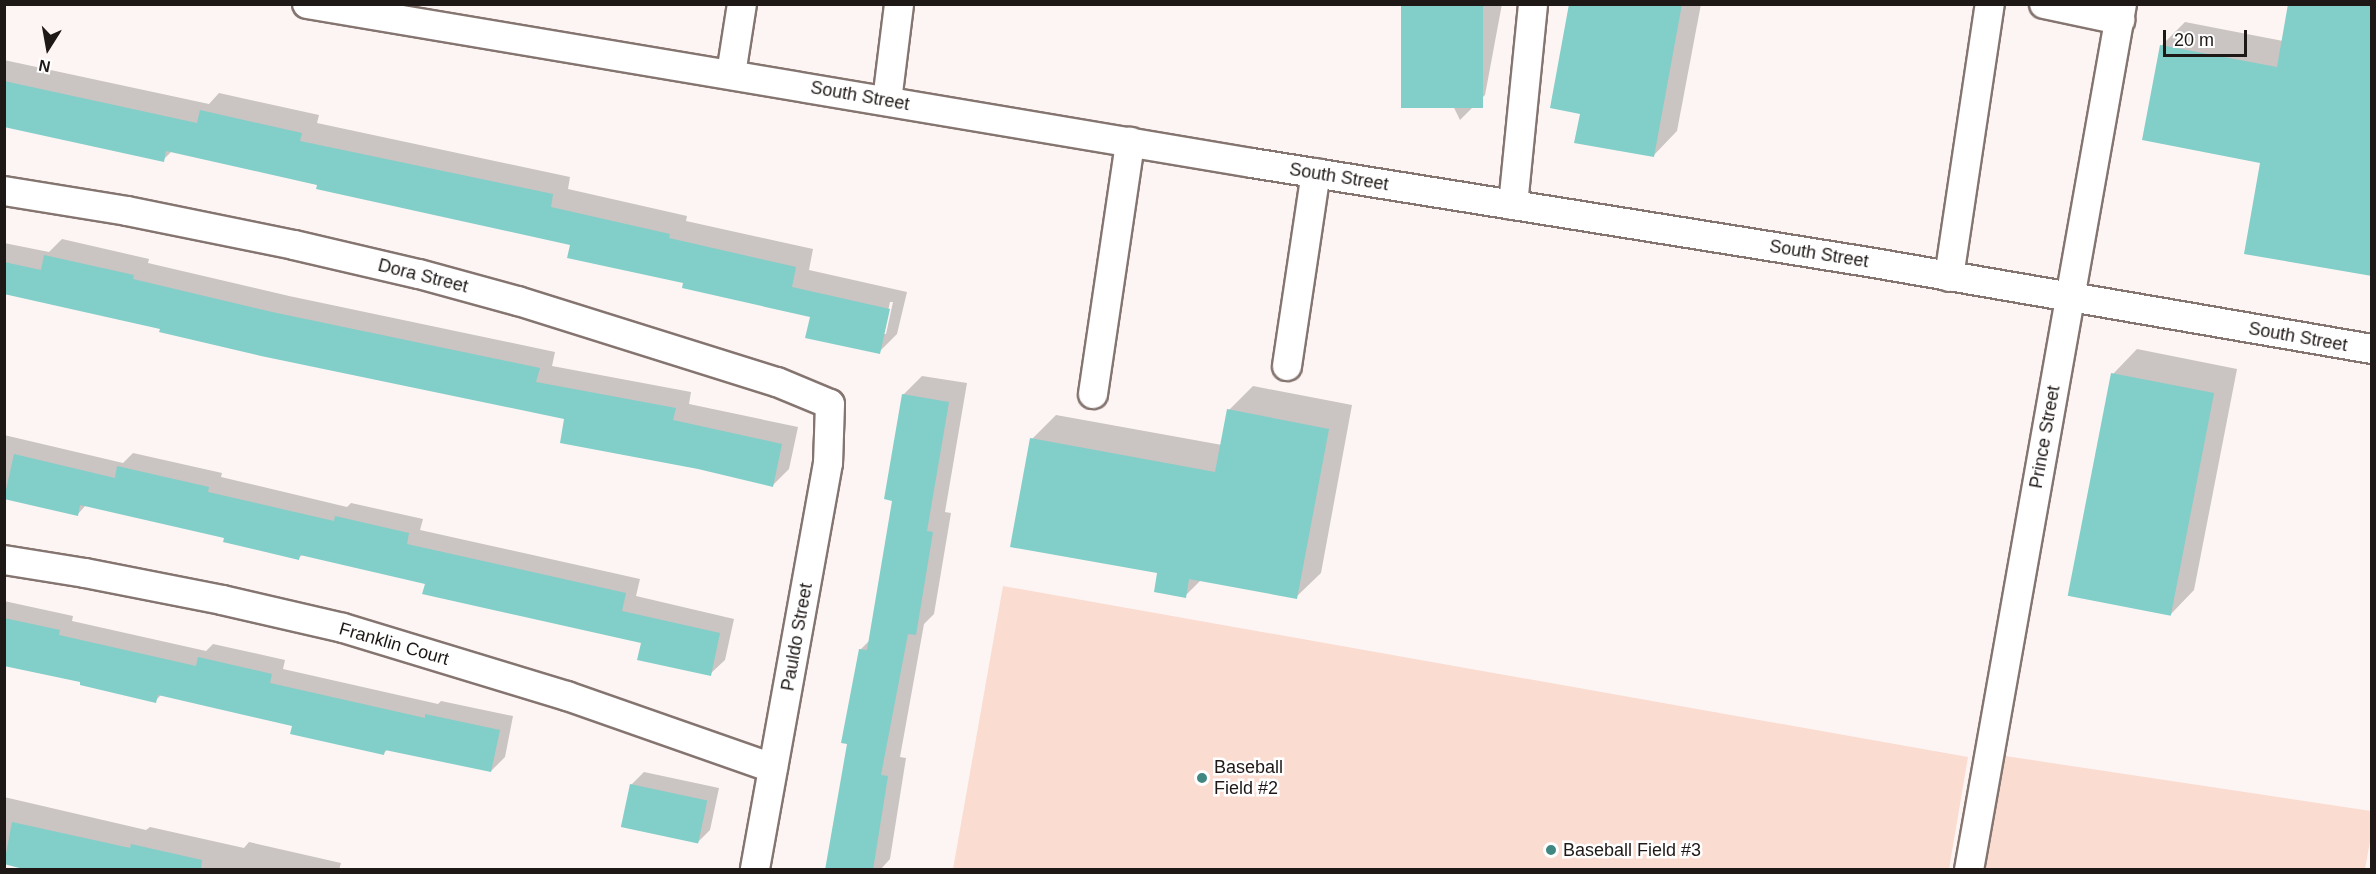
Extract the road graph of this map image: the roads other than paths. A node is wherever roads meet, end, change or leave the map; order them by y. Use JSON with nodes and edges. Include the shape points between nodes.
{"nodes":[{"id":1,"x":307,"y":4,"type":"edge"},
{"id":2,"x":742,"y":4,"type":"edge"},
{"id":3,"x":899,"y":4,"type":"edge"},
{"id":4,"x":1533,"y":4,"type":"edge"},
{"id":5,"x":1990,"y":4,"type":"edge"},
{"id":6,"x":2044,"y":4,"type":"edge"},
{"id":7,"x":2121,"y":12,"type":"edge"},
{"id":8,"x":731,"y":74,"type":"junction"},
{"id":9,"x":887,"y":101,"type":"junction"},
{"id":10,"x":1130,"y":142,"type":"junction"},
{"id":11,"x":1316,"y":173,"type":"junction"},
{"id":12,"x":4,"y":191,"type":"edge"},
{"id":13,"x":1513,"y":205,"type":"junction"},
{"id":14,"x":1949,"y":277,"type":"junction"},
{"id":15,"x":2070,"y":298,"type":"junction"},
{"id":16,"x":2372,"y":349,"type":"edge"},
{"id":17,"x":1287,"y":366,"type":"dead end"},
{"id":18,"x":1093,"y":394,"type":"dead end"},
{"id":19,"x":830,"y":404,"type":"joint"},
{"id":20,"x":4,"y":560,"type":"edge"},
{"id":21,"x":773,"y":768,"type":"junction"},
{"id":22,"x":755,"y":870,"type":"edge"},
{"id":23,"x":1969,"y":870,"type":"edge"}],
"edges":[{"from":1,"to":8,"type":"street","name":"South Street"},
{"from":2,"to":8,"type":"street"},
{"from":3,"to":9,"type":"street"},
{"from":4,"to":13,"type":"street"},
{"from":5,"to":14,"type":"street"},
{"from":6,"to":7,"type":"street"},
{"from":7,"to":15,"type":"street","name":"Prince Street"},
{"from":8,"to":9,"type":"street","name":"South Street"},
{"from":9,"to":10,"type":"street","name":"South Street"},
{"from":10,"to":11,"type":"street","name":"South Street"},
{"from":10,"to":18,"type":"street"},
{"from":11,"to":13,"type":"street","name":"South Street"},
{"from":11,"to":17,"type":"street"},
{"from":12,"to":19,"type":"street","name":"Dora Street","via":[[294,245],[419,274],[743,372]]},
{"from":13,"to":14,"type":"street","name":"South Street"},
{"from":14,"to":15,"type":"street","name":"South Street"},
{"from":15,"to":16,"type":"street","name":"South Street"},
{"from":15,"to":23,"type":"street","name":"Prince Street"},
{"from":19,"to":21,"type":"street","name":"Pauldo Street","via":[[828,463]]},
{"from":20,"to":21,"type":"street","name":"Franklin Court","via":[[222,600],[343,628],[567,696]]},
{"from":21,"to":22,"type":"street","name":"Pauldo Street"}]}
